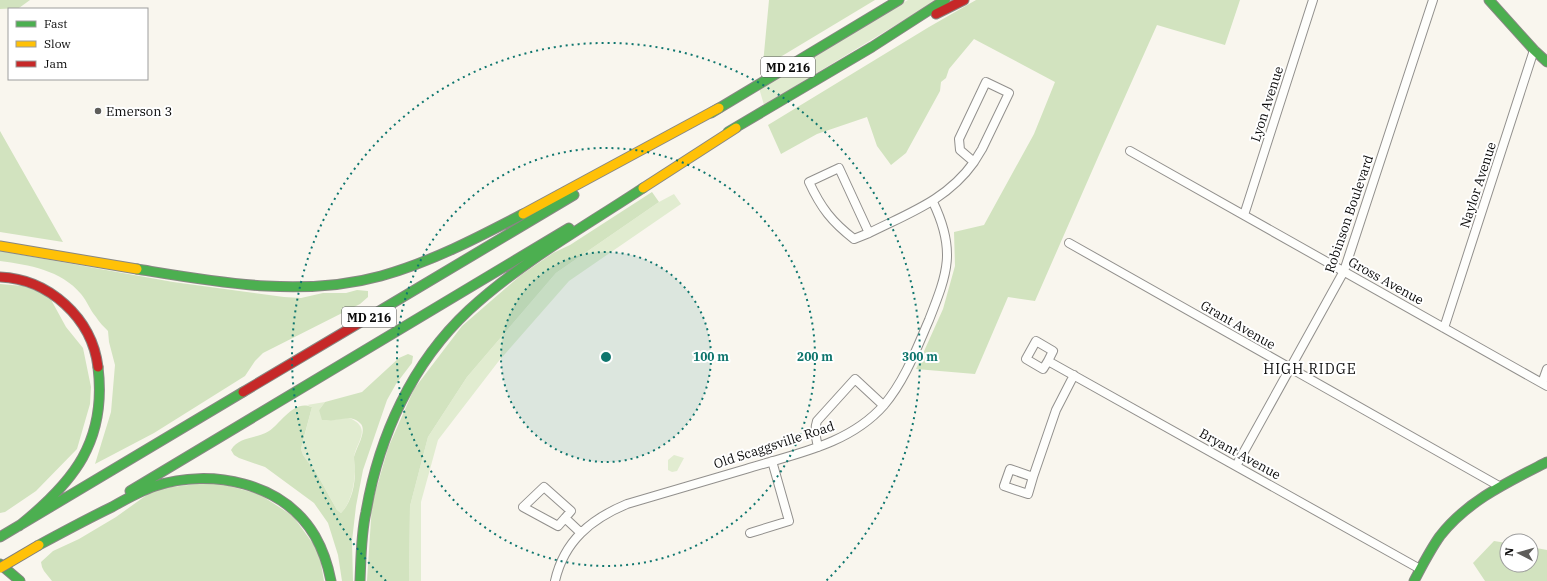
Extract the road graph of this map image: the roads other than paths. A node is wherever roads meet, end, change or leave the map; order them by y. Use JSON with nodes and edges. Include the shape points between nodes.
{"nodes":[{"id":1,"x":894,"y":0,"type":"edge"},
{"id":2,"x":899,"y":0,"type":"edge"},
{"id":3,"x":945,"y":0,"type":"edge"},
{"id":4,"x":964,"y":0,"type":"edge"},
{"id":5,"x":1314,"y":0,"type":"edge"},
{"id":6,"x":1433,"y":0,"type":"edge"},
{"id":7,"x":1489,"y":0,"type":"edge"},
{"id":8,"x":856,"y":26,"type":"junction"},
{"id":9,"x":872,"y":47,"type":"junction"},
{"id":10,"x":1534,"y":50,"type":"junction"},
{"id":11,"x":1547,"y":62,"type":"edge"},
{"id":12,"x":719,"y":108,"type":"junction"},
{"id":13,"x":736,"y":128,"type":"junction"},
{"id":14,"x":1130,"y":150,"type":"dead end"},
{"id":15,"x":974,"y":162,"type":"junction"},
{"id":16,"x":933,"y":202,"type":"junction"},
{"id":17,"x":1244,"y":214,"type":"junction"},
{"id":18,"x":869,"y":233,"type":"junction"},
{"id":19,"x":1069,"y":243,"type":"dead end"},
{"id":20,"x":0,"y":246,"type":"edge"},
{"id":21,"x":1344,"y":271,"type":"junction"},
{"id":22,"x":0,"y":277,"type":"edge"},
{"id":23,"x":1444,"y":328,"type":"junction"},
{"id":24,"x":1048,"y":360,"type":"dead end"},
{"id":25,"x":1290,"y":368,"type":"junction"},
{"id":26,"x":1547,"y":369,"type":"edge"},
{"id":27,"x":1074,"y":375,"type":"junction"},
{"id":28,"x":1545,"y":384,"type":"edge"},
{"id":29,"x":883,"y":405,"type":"junction"},
{"id":30,"x":818,"y":447,"type":"junction"},
{"id":31,"x":772,"y":461,"type":"junction"},
{"id":32,"x":1547,"y":462,"type":"edge"},
{"id":33,"x":1236,"y":466,"type":"junction"},
{"id":34,"x":1033,"y":477,"type":"dead end"},
{"id":35,"x":1499,"y":486,"type":"junction"},
{"id":36,"x":565,"y":518,"type":"junction"},
{"id":37,"x":19,"y":526,"type":"junction"},
{"id":38,"x":581,"y":533,"type":"junction"},
{"id":39,"x":750,"y":533,"type":"dead end"},
{"id":40,"x":0,"y":538,"type":"edge"},
{"id":41,"x":39,"y":545,"type":"junction"},
{"id":42,"x":0,"y":564,"type":"edge"},
{"id":43,"x":0,"y":568,"type":"edge"},
{"id":44,"x":1420,"y":569,"type":"junction"},
{"id":45,"x":20,"y":581,"type":"edge"},
{"id":46,"x":331,"y":581,"type":"edge"},
{"id":47,"x":360,"y":581,"type":"edge"},
{"id":48,"x":555,"y":581,"type":"edge"},
{"id":49,"x":1414,"y":581,"type":"edge"}],
"edges":[{"from":1,"to":8,"type":"main road"},
{"from":2,"to":8,"type":"main road","number":"MD 216"},
{"from":3,"to":9,"type":"main road","number":"MD 216"},
{"from":4,"to":9,"type":"main road"},
{"from":5,"to":17,"type":"street","name":"Lyon Avenue"},
{"from":6,"to":21,"type":"street","name":"Robinson Boulevard"},
{"from":7,"to":10,"type":"main road"},
{"from":8,"to":12,"type":"main road","number":"MD 216"},
{"from":9,"to":13,"type":"main road","number":"MD 216"},
{"from":10,"to":11,"type":"main road"},
{"from":10,"to":23,"type":"street","name":"Naylor Avenue"},
{"from":12,"to":20,"type":"main road","via":[[555,198],[441,255],[395,272],[350,283],[282,288],[241,284],[158,273]]},
{"from":12,"to":37,"type":"main road","number":"MD 216"},
{"from":13,"to":41,"type":"main road","number":"MD 216"},
{"from":13,"to":47,"type":"main road","via":[[529,262],[477,302],[450,330],[414,379],[388,427],[380,449],[366,504]]},
{"from":14,"to":17,"type":"street","name":"Gross Avenue"},
{"from":15,"to":15,"type":"street","via":[[960,150],[959,139],[986,82],[1010,93]]},
{"from":15,"to":16,"type":"street","via":[[956,184]]},
{"from":16,"to":18,"type":"street"},
{"from":16,"to":29,"type":"street","name":"Old Scaggsville Road","via":[[947,240],[945,275],[910,365]]},
{"from":17,"to":21,"type":"street","name":"Gross Avenue"},
{"from":18,"to":18,"type":"street","via":[[839,168],[809,182],[817,200],[839,228],[854,239]]},
{"from":19,"to":25,"type":"street","name":"Grant Avenue"},
{"from":21,"to":23,"type":"street","name":"Gross Avenue"},
{"from":21,"to":25,"type":"street","name":"Robinson Boulevard"},
{"from":22,"to":37,"type":"main road","via":[[24,280],[39,286],[68,305],[88,334],[94,349],[101,388],[94,430],[79,465],[55,496]]},
{"from":23,"to":28,"type":"street","name":"Gross Avenue"},
{"from":24,"to":27,"type":"street","name":"Bryant Avenue"},
{"from":25,"to":33,"type":"street","name":"Robinson Boulevard"},
{"from":25,"to":35,"type":"street","name":"Grant Avenue"},
{"from":26,"to":28,"type":"street"},
{"from":27,"to":33,"type":"street","name":"Bryant Avenue"},
{"from":27,"to":34,"type":"street","via":[[1056,410]]},
{"from":29,"to":30,"type":"street","name":"Old Scaggsville Road","via":[[848,433]]},
{"from":29,"to":30,"type":"street","via":[[855,379],[817,421],[815,434]]},
{"from":30,"to":31,"type":"street","name":"Old Scaggsville Road"},
{"from":31,"to":38,"type":"street","name":"Old Scaggsville Road","via":[[627,504],[604,514]]},
{"from":31,"to":39,"type":"street","via":[[789,521]]},
{"from":32,"to":35,"type":"main road"},
{"from":33,"to":44,"type":"street","name":"Bryant Avenue"},
{"from":35,"to":44,"type":"main road","via":[[1470,506],[1450,525],[1431,549]]},
{"from":36,"to":36,"type":"street","via":[[558,526],[523,507],[544,486],[571,510]]},
{"from":36,"to":38,"type":"street"},
{"from":37,"to":40,"type":"main road","number":"MD 216"},
{"from":38,"to":48,"type":"street","name":"Old Scaggsville Road","via":[[561,561]]},
{"from":41,"to":43,"type":"main road","number":"MD 216","bridge":true},
{"from":41,"to":46,"type":"main road","via":[[154,486],[189,478],[223,479],[257,488],[288,505],[302,518],[322,547]]},
{"from":42,"to":45,"type":"main road"},
{"from":44,"to":49,"type":"main road"}]}
